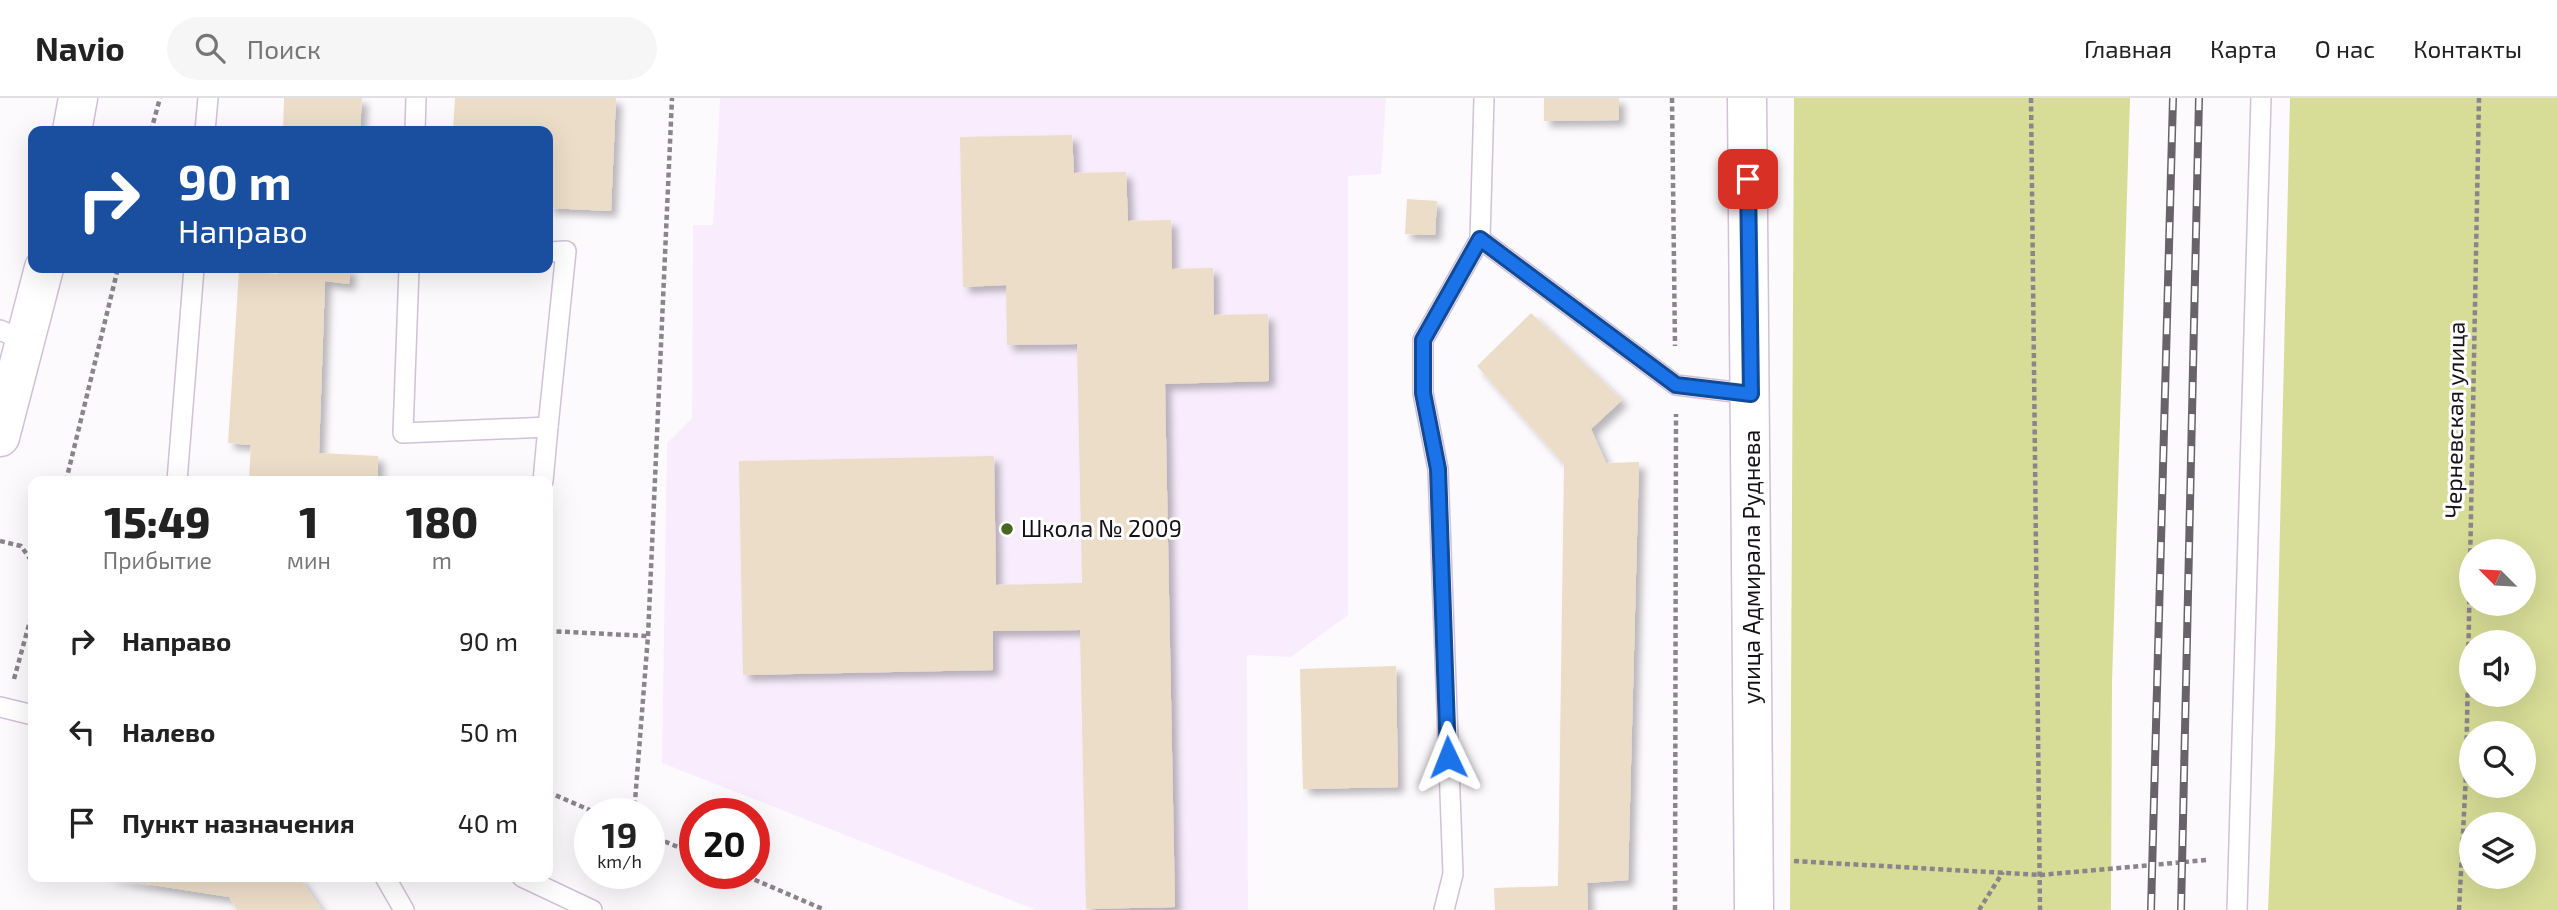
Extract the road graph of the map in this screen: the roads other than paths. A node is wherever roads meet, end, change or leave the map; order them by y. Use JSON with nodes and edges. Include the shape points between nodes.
{"nodes":[{"id":1,"x":78,"y":98,"type":"edge"},
{"id":2,"x":208,"y":98,"type":"edge"},
{"id":3,"x":416,"y":98,"type":"edge"},
{"id":4,"x":1484,"y":98,"type":"edge"},
{"id":5,"x":1747,"y":98,"type":"edge"},
{"id":6,"x":2261,"y":98,"type":"edge"},
{"id":7,"x":73,"y":126,"type":"edge"},
{"id":8,"x":205,"y":126,"type":"edge"},
{"id":9,"x":415,"y":126,"type":"edge"},
{"id":10,"x":1480,"y":239,"type":"junction"},
{"id":11,"x":553,"y":251,"type":"edge"},
{"id":12,"x":42,"y":273,"type":"edge"},
{"id":13,"x":194,"y":273,"type":"edge"},
{"id":14,"x":409,"y":273,"type":"edge"},
{"id":15,"x":13,"y":335,"type":"edge"},
{"id":16,"x":1751,"y":394,"type":"junction"},
{"id":17,"x":548,"y":427,"type":"junction"},
{"id":18,"x":0,"y":437,"type":"edge"},
{"id":19,"x":177,"y":476,"type":"edge"},
{"id":20,"x":543,"y":476,"type":"edge"},
{"id":21,"x":3,"y":708,"type":"edge"},
{"id":22,"x":28,"y":714,"type":"edge"},
{"id":23,"x":388,"y":882,"type":"edge"},
{"id":24,"x":533,"y":882,"type":"edge"},
{"id":25,"x":404,"y":910,"type":"edge"},
{"id":26,"x":592,"y":910,"type":"edge"},
{"id":27,"x":1444,"y":910,"type":"edge"},
{"id":28,"x":1754,"y":910,"type":"edge"},
{"id":29,"x":2237,"y":910,"type":"edge"}],
"edges":[{"from":1,"to":7,"type":"street"},
{"from":2,"to":8,"type":"lane"},
{"from":3,"to":9,"type":"lane"},
{"from":4,"to":10,"type":"lane"},
{"from":5,"to":16,"type":"street","name":"улица Адмирала Руднева"},
{"from":6,"to":29,"type":"lane"},
{"from":10,"to":16,"type":"lane","via":[[1676,385]]},
{"from":10,"to":27,"type":"lane","via":[[1423,340],[1423,393],[1438,469],[1454,874]]},
{"from":11,"to":17,"type":"lane","via":[[566,251]]},
{"from":12,"to":15,"type":"street"},
{"from":13,"to":19,"type":"lane"},
{"from":14,"to":17,"type":"lane","via":[[403,433]]},
{"from":15,"to":18,"type":"street"},
{"from":16,"to":28,"type":"street","name":"улица Адмирала Руднева"},
{"from":17,"to":20,"type":"lane"},
{"from":21,"to":22,"type":"lane"},
{"from":23,"to":25,"type":"lane"},
{"from":24,"to":26,"type":"lane"}]}
